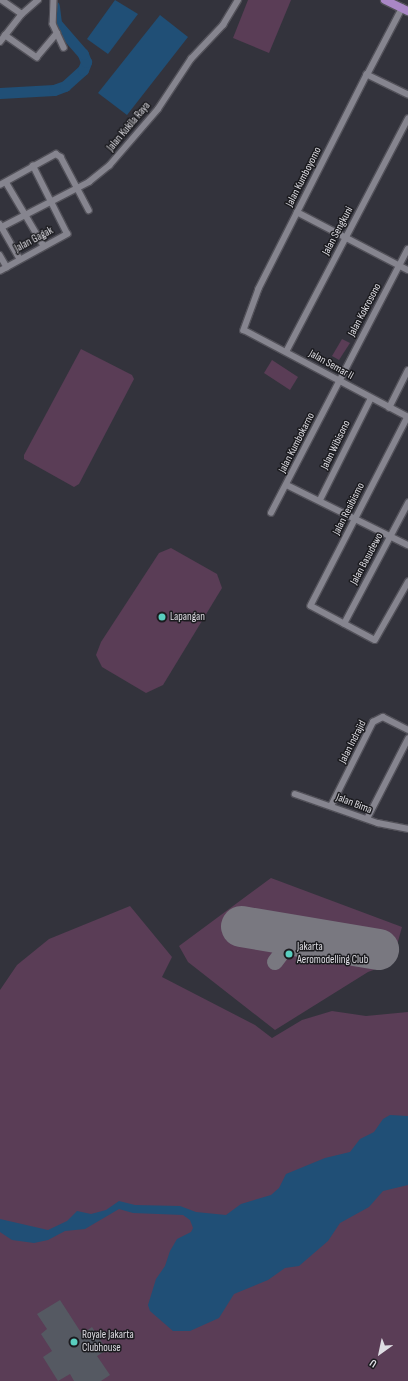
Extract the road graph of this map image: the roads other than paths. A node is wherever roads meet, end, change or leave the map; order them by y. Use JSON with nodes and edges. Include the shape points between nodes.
{"nodes":[{"id":1,"x":2,"y":0,"type":"edge"},
{"id":2,"x":38,"y":0,"type":"edge"},
{"id":3,"x":54,"y":0,"type":"edge"},
{"id":4,"x":238,"y":0,"type":"edge"},
{"id":5,"x":386,"y":0,"type":"edge"},
{"id":6,"x":405,"y":10,"type":"edge"},
{"id":7,"x":22,"y":14,"type":"junction"},
{"id":8,"x":57,"y":33,"type":"junction"},
{"id":9,"x":4,"y":35,"type":"junction"},
{"id":10,"x":0,"y":42,"type":"edge"},
{"id":11,"x":64,"y":48,"type":"dead end"},
{"id":12,"x":367,"y":75,"type":"junction"},
{"id":13,"x":408,"y":95,"type":"edge"},
{"id":14,"x":408,"y":119,"type":"edge"},
{"id":15,"x":33,"y":166,"type":"junction"},
{"id":16,"x":6,"y":182,"type":"junction"},
{"id":17,"x":0,"y":184,"type":"edge"},
{"id":18,"x":77,"y":188,"type":"junction"},
{"id":19,"x":52,"y":201,"type":"junction"},
{"id":20,"x":89,"y":210,"type":"dead end"},
{"id":21,"x":297,"y":212,"type":"junction"},
{"id":22,"x":26,"y":215,"type":"junction"},
{"id":23,"x":1,"y":226,"type":"edge"},
{"id":24,"x":346,"y":238,"type":"junction"},
{"id":25,"x":44,"y":246,"type":"junction"},
{"id":26,"x":408,"y":249,"type":"edge"},
{"id":27,"x":0,"y":255,"type":"edge"},
{"id":28,"x":20,"y":259,"type":"junction"},
{"id":29,"x":399,"y":265,"type":"junction"},
{"id":30,"x":7,"y":267,"type":"junction"},
{"id":31,"x":408,"y":270,"type":"edge"},
{"id":32,"x":0,"y":271,"type":"edge"},
{"id":33,"x":244,"y":330,"type":"joint"},
{"id":34,"x":286,"y":352,"type":"junction"},
{"id":35,"x":408,"y":370,"type":"edge"},
{"id":36,"x":339,"y":381,"type":"junction"},
{"id":37,"x":370,"y":400,"type":"junction"},
{"id":38,"x":389,"y":408,"type":"junction"},
{"id":39,"x":408,"y":417,"type":"edge"},
{"id":40,"x":287,"y":484,"type":"junction"},
{"id":41,"x":320,"y":500,"type":"junction"},
{"id":42,"x":408,"y":503,"type":"edge"},
{"id":43,"x":271,"y":514,"type":"dead end"},
{"id":44,"x":356,"y":518,"type":"junction"},
{"id":45,"x":391,"y":536,"type":"junction"},
{"id":46,"x":408,"y":545,"type":"edge"},
{"id":47,"x":408,"y":582,"type":"edge"},
{"id":48,"x":344,"y":624,"type":"junction"},
{"id":49,"x":408,"y":730,"type":"edge"},
{"id":50,"x":408,"y":739,"type":"edge"},
{"id":51,"x":295,"y":794,"type":"dead end"},
{"id":52,"x":331,"y":806,"type":"junction"},
{"id":53,"x":367,"y":819,"type":"junction"},
{"id":54,"x":408,"y":829,"type":"edge"}],
"edges":[{"from":1,"to":7,"type":"street"},
{"from":2,"to":7,"type":"street"},
{"from":3,"to":8,"type":"street","via":[[52,11]]},
{"from":4,"to":18,"type":"street","name":"Jalan Kukila Raya","via":[[223,25],[191,60],[147,123],[109,166]]},
{"from":5,"to":6,"type":"main road"},
{"from":6,"to":12,"type":"street","name":"Jalan Kumboyomo"},
{"from":7,"to":9,"type":"street"},
{"from":8,"to":9,"type":"street","via":[[37,57]]},
{"from":8,"to":11,"type":"street"},
{"from":9,"to":10,"type":"street"},
{"from":12,"to":13,"type":"street"},
{"from":12,"to":21,"type":"street","name":"Jalan Kumboyomo"},
{"from":14,"to":24,"type":"street","name":"Jalan Sengkuni"},
{"from":15,"to":16,"type":"street"},
{"from":15,"to":18,"type":"street","via":[[53,155],[59,155]]},
{"from":15,"to":19,"type":"street"},
{"from":16,"to":17,"type":"street"},
{"from":16,"to":22,"type":"street"},
{"from":18,"to":19,"type":"street","name":"Jalan Kukila Raya"},
{"from":18,"to":20,"type":"street"},
{"from":19,"to":22,"type":"street","name":"Jalan Kukila Raya"},
{"from":19,"to":25,"type":"street","name":"Jalan Gagak","via":[[68,232]]},
{"from":21,"to":24,"type":"street"},
{"from":21,"to":33,"type":"street","name":"Jalan Kumboyomo","via":[[259,289]]},
{"from":22,"to":23,"type":"street","name":"Jalan Kukila Raya"},
{"from":22,"to":25,"type":"street"},
{"from":23,"to":28,"type":"street"},
{"from":24,"to":29,"type":"street"},
{"from":24,"to":34,"type":"street","name":"Jalan Sengkuni"},
{"from":25,"to":28,"type":"street","name":"Jalan Gagak"},
{"from":26,"to":29,"type":"street","name":"Jalan Kokrosono"},
{"from":27,"to":30,"type":"street"},
{"from":28,"to":30,"type":"street","name":"Jalan Gagak"},
{"from":29,"to":31,"type":"street"},
{"from":29,"to":36,"type":"street","name":"Jalan Kokrosono"},
{"from":30,"to":32,"type":"street","name":"Jalan Gagak"},
{"from":33,"to":34,"type":"street","name":"Jalan Semar II"},
{"from":34,"to":36,"type":"street","name":"Jalan Semar II"},
{"from":35,"to":38,"type":"street"},
{"from":36,"to":37,"type":"street","name":"Jalan Semar II"},
{"from":36,"to":40,"type":"street","name":"Jalan Kumbokarno"},
{"from":37,"to":38,"type":"street","name":"Jalan Semar II"},
{"from":37,"to":41,"type":"street","name":"Jalan Wibisono"},
{"from":38,"to":39,"type":"street","name":"Jalan Semar II"},
{"from":39,"to":44,"type":"street","name":"Jalan Resibismo"},
{"from":40,"to":41,"type":"street"},
{"from":40,"to":43,"type":"street","name":"Jalan Kumbokarno"},
{"from":41,"to":44,"type":"street"},
{"from":42,"to":45,"type":"street","name":"Jalan Basudewo"},
{"from":44,"to":45,"type":"street"},
{"from":44,"to":48,"type":"street","name":"Jalan Resibismo","via":[[313,602],[313,610]]},
{"from":45,"to":46,"type":"street"},
{"from":45,"to":48,"type":"street","name":"Jalan Basudewo"},
{"from":47,"to":48,"type":"street","via":[[377,639]]},
{"from":49,"to":52,"type":"street","name":"Jalan Indrajid","via":[[384,717],[373,722]]},
{"from":50,"to":53,"type":"street"},
{"from":51,"to":52,"type":"street","name":"Jalan Bima"},
{"from":52,"to":53,"type":"street","name":"Jalan Bima"},
{"from":53,"to":54,"type":"street","name":"Jalan Bima"}]}
